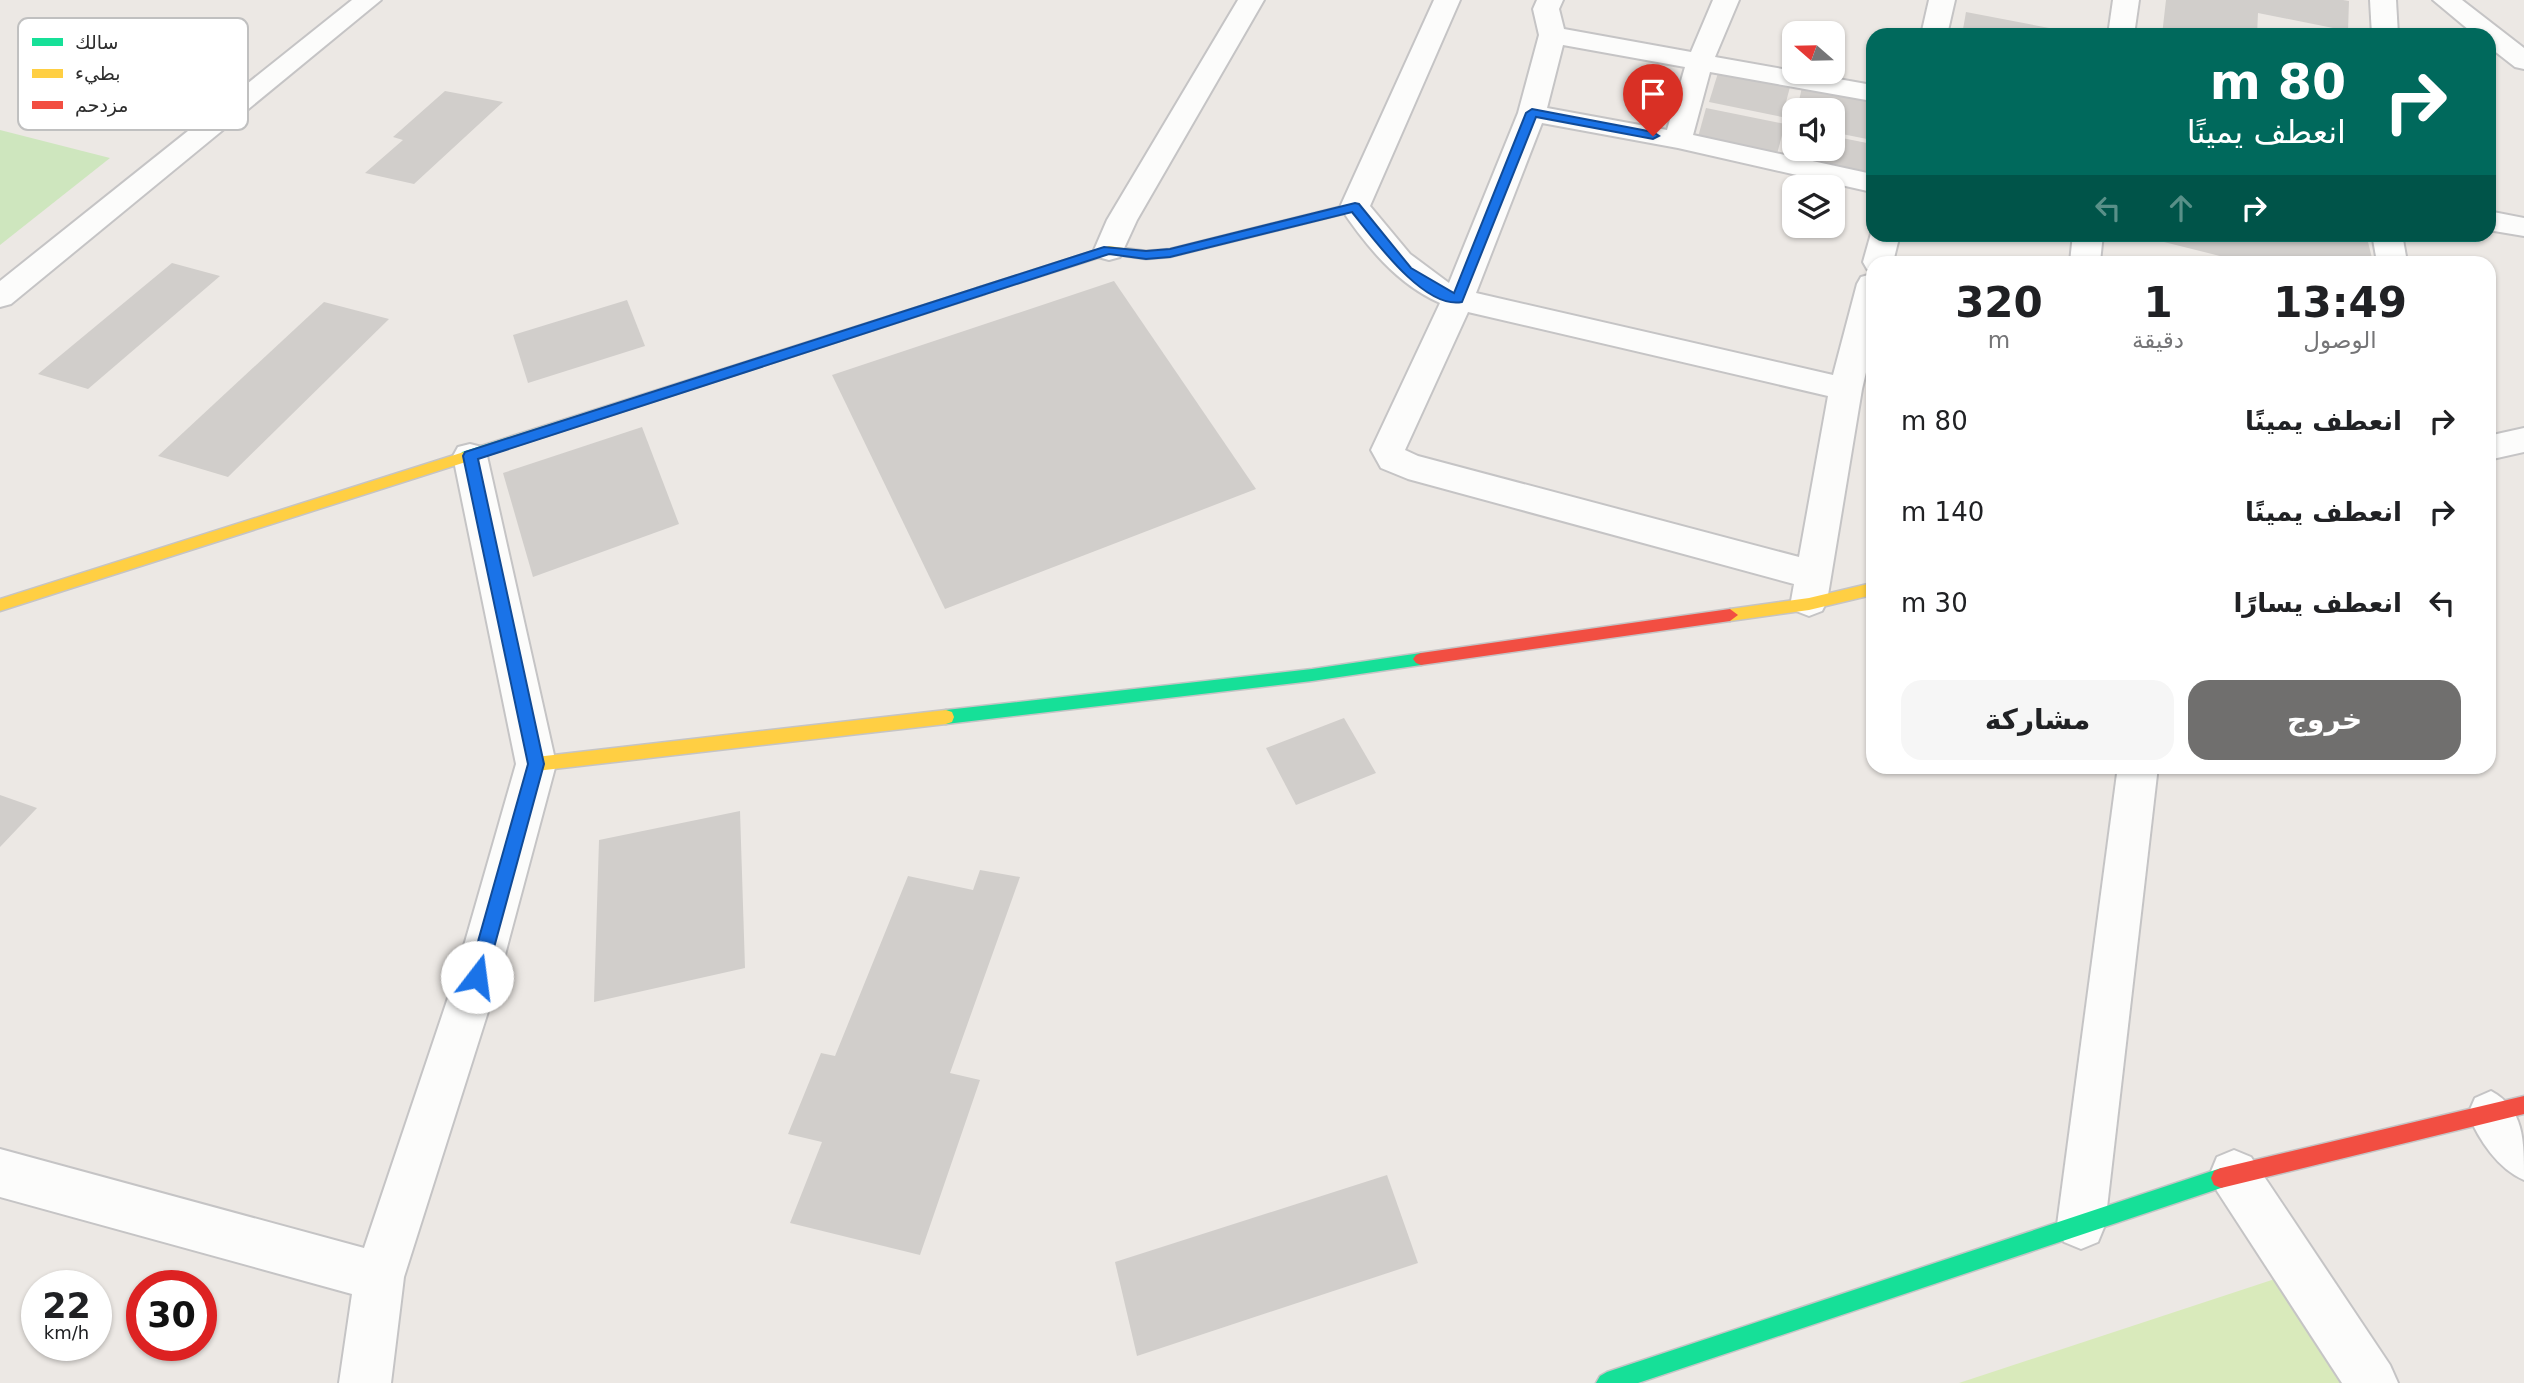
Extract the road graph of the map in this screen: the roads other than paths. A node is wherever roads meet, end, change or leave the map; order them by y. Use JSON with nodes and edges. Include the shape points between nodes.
{"nodes":[{"id":1,"x":368,"y":0,"type":"edge"},
{"id":2,"x":1251,"y":0,"type":"edge"},
{"id":3,"x":1447,"y":0,"type":"edge"},
{"id":4,"x":1550,"y":0,"type":"edge"},
{"id":5,"x":1726,"y":0,"type":"edge"},
{"id":6,"x":1942,"y":0,"type":"edge"},
{"id":7,"x":2126,"y":0,"type":"edge"},
{"id":8,"x":2383,"y":0,"type":"edge"},
{"id":9,"x":2446,"y":0,"type":"edge"},
{"id":10,"x":1936,"y":28,"type":"edge"},
{"id":11,"x":2121,"y":28,"type":"edge"},
{"id":12,"x":2385,"y":28,"type":"edge"},
{"id":13,"x":2482,"y":28,"type":"edge"},
{"id":14,"x":1552,"y":34,"type":"junction"},
{"id":15,"x":2496,"y":39,"type":"edge"},
{"id":16,"x":1700,"y":61,"type":"junction"},
{"id":17,"x":2524,"y":61,"type":"edge"},
{"id":18,"x":1866,"y":92,"type":"edge"},
{"id":19,"x":248,"y":95,"type":"edge"},
{"id":20,"x":1532,"y":113,"type":"junction"},
{"id":21,"x":203,"y":130,"type":"edge"},
{"id":22,"x":1678,"y":140,"type":"junction"},
{"id":23,"x":1866,"y":182,"type":"edge"},
{"id":24,"x":1355,"y":207,"type":"junction"},
{"id":25,"x":2496,"y":222,"type":"edge"},
{"id":26,"x":2524,"y":227,"type":"edge"},
{"id":27,"x":1108,"y":250,"type":"junction"},
{"id":28,"x":0,"y":297,"type":"edge"},
{"id":29,"x":1458,"y":299,"type":"junction"},
{"id":30,"x":1866,"y":308,"type":"edge"},
{"id":31,"x":1846,"y":388,"type":"junction"},
{"id":32,"x":2524,"y":440,"type":"edge"},
{"id":33,"x":2496,"y":446,"type":"edge"},
{"id":34,"x":470,"y":456,"type":"junction"},
{"id":35,"x":1810,"y":589,"type":"junction"},
{"id":36,"x":1866,"y":589,"type":"edge"},
{"id":37,"x":0,"y":605,"type":"edge"},
{"id":38,"x":536,"y":764,"type":"junction"},
{"id":39,"x":2137,"y":774,"type":"edge"},
{"id":40,"x":2508,"y":1109,"type":"edge"},
{"id":41,"x":2524,"y":1156,"type":"edge"},
{"id":42,"x":0,"y":1173,"type":"edge"},
{"id":43,"x":2234,"y":1174,"type":"junction"},
{"id":44,"x":2081,"y":1225,"type":"junction"},
{"id":45,"x":379,"y":1277,"type":"junction"},
{"id":46,"x":365,"y":1383,"type":"edge"},
{"id":47,"x":1607,"y":1383,"type":"edge"},
{"id":48,"x":2372,"y":1383,"type":"edge"}],
"edges":[{"from":1,"to":19,"type":"street"},
{"from":2,"to":27,"type":"street"},
{"from":3,"to":24,"type":"street"},
{"from":4,"to":14,"type":"street","via":[[1546,9]]},
{"from":5,"to":16,"type":"street"},
{"from":6,"to":10,"type":"street"},
{"from":7,"to":11,"type":"street"},
{"from":8,"to":12,"type":"street"},
{"from":9,"to":13,"type":"street"},
{"from":14,"to":16,"type":"street"},
{"from":14,"to":20,"type":"street"},
{"from":15,"to":17,"type":"street"},
{"from":16,"to":18,"type":"street"},
{"from":16,"to":22,"type":"street"},
{"from":20,"to":22,"type":"street"},
{"from":20,"to":29,"type":"street"},
{"from":21,"to":28,"type":"street"},
{"from":22,"to":23,"type":"street"},
{"from":24,"to":27,"type":"street","via":[[1170,253]]},
{"from":24,"to":29,"type":"street","via":[[1407,271]]},
{"from":25,"to":26,"type":"street"},
{"from":27,"to":34,"type":"street"},
{"from":29,"to":31,"type":"street"},
{"from":29,"to":35,"type":"street","via":[[1388,450],[1394,459]]},
{"from":30,"to":31,"type":"street"},
{"from":31,"to":35,"type":"street"},
{"from":32,"to":33,"type":"street"},
{"from":34,"to":37,"type":"street"},
{"from":34,"to":38,"type":"street"},
{"from":35,"to":36,"type":"street"},
{"from":35,"to":38,"type":"street","via":[[1312,675]]},
{"from":38,"to":45,"type":"street","via":[[477,977]]},
{"from":39,"to":44,"type":"street"},
{"from":40,"to":41,"type":"street"},
{"from":40,"to":43,"type":"street"},
{"from":42,"to":45,"type":"street"},
{"from":43,"to":44,"type":"street"},
{"from":43,"to":48,"type":"street"},
{"from":44,"to":47,"type":"street"},
{"from":45,"to":46,"type":"street"}]}
